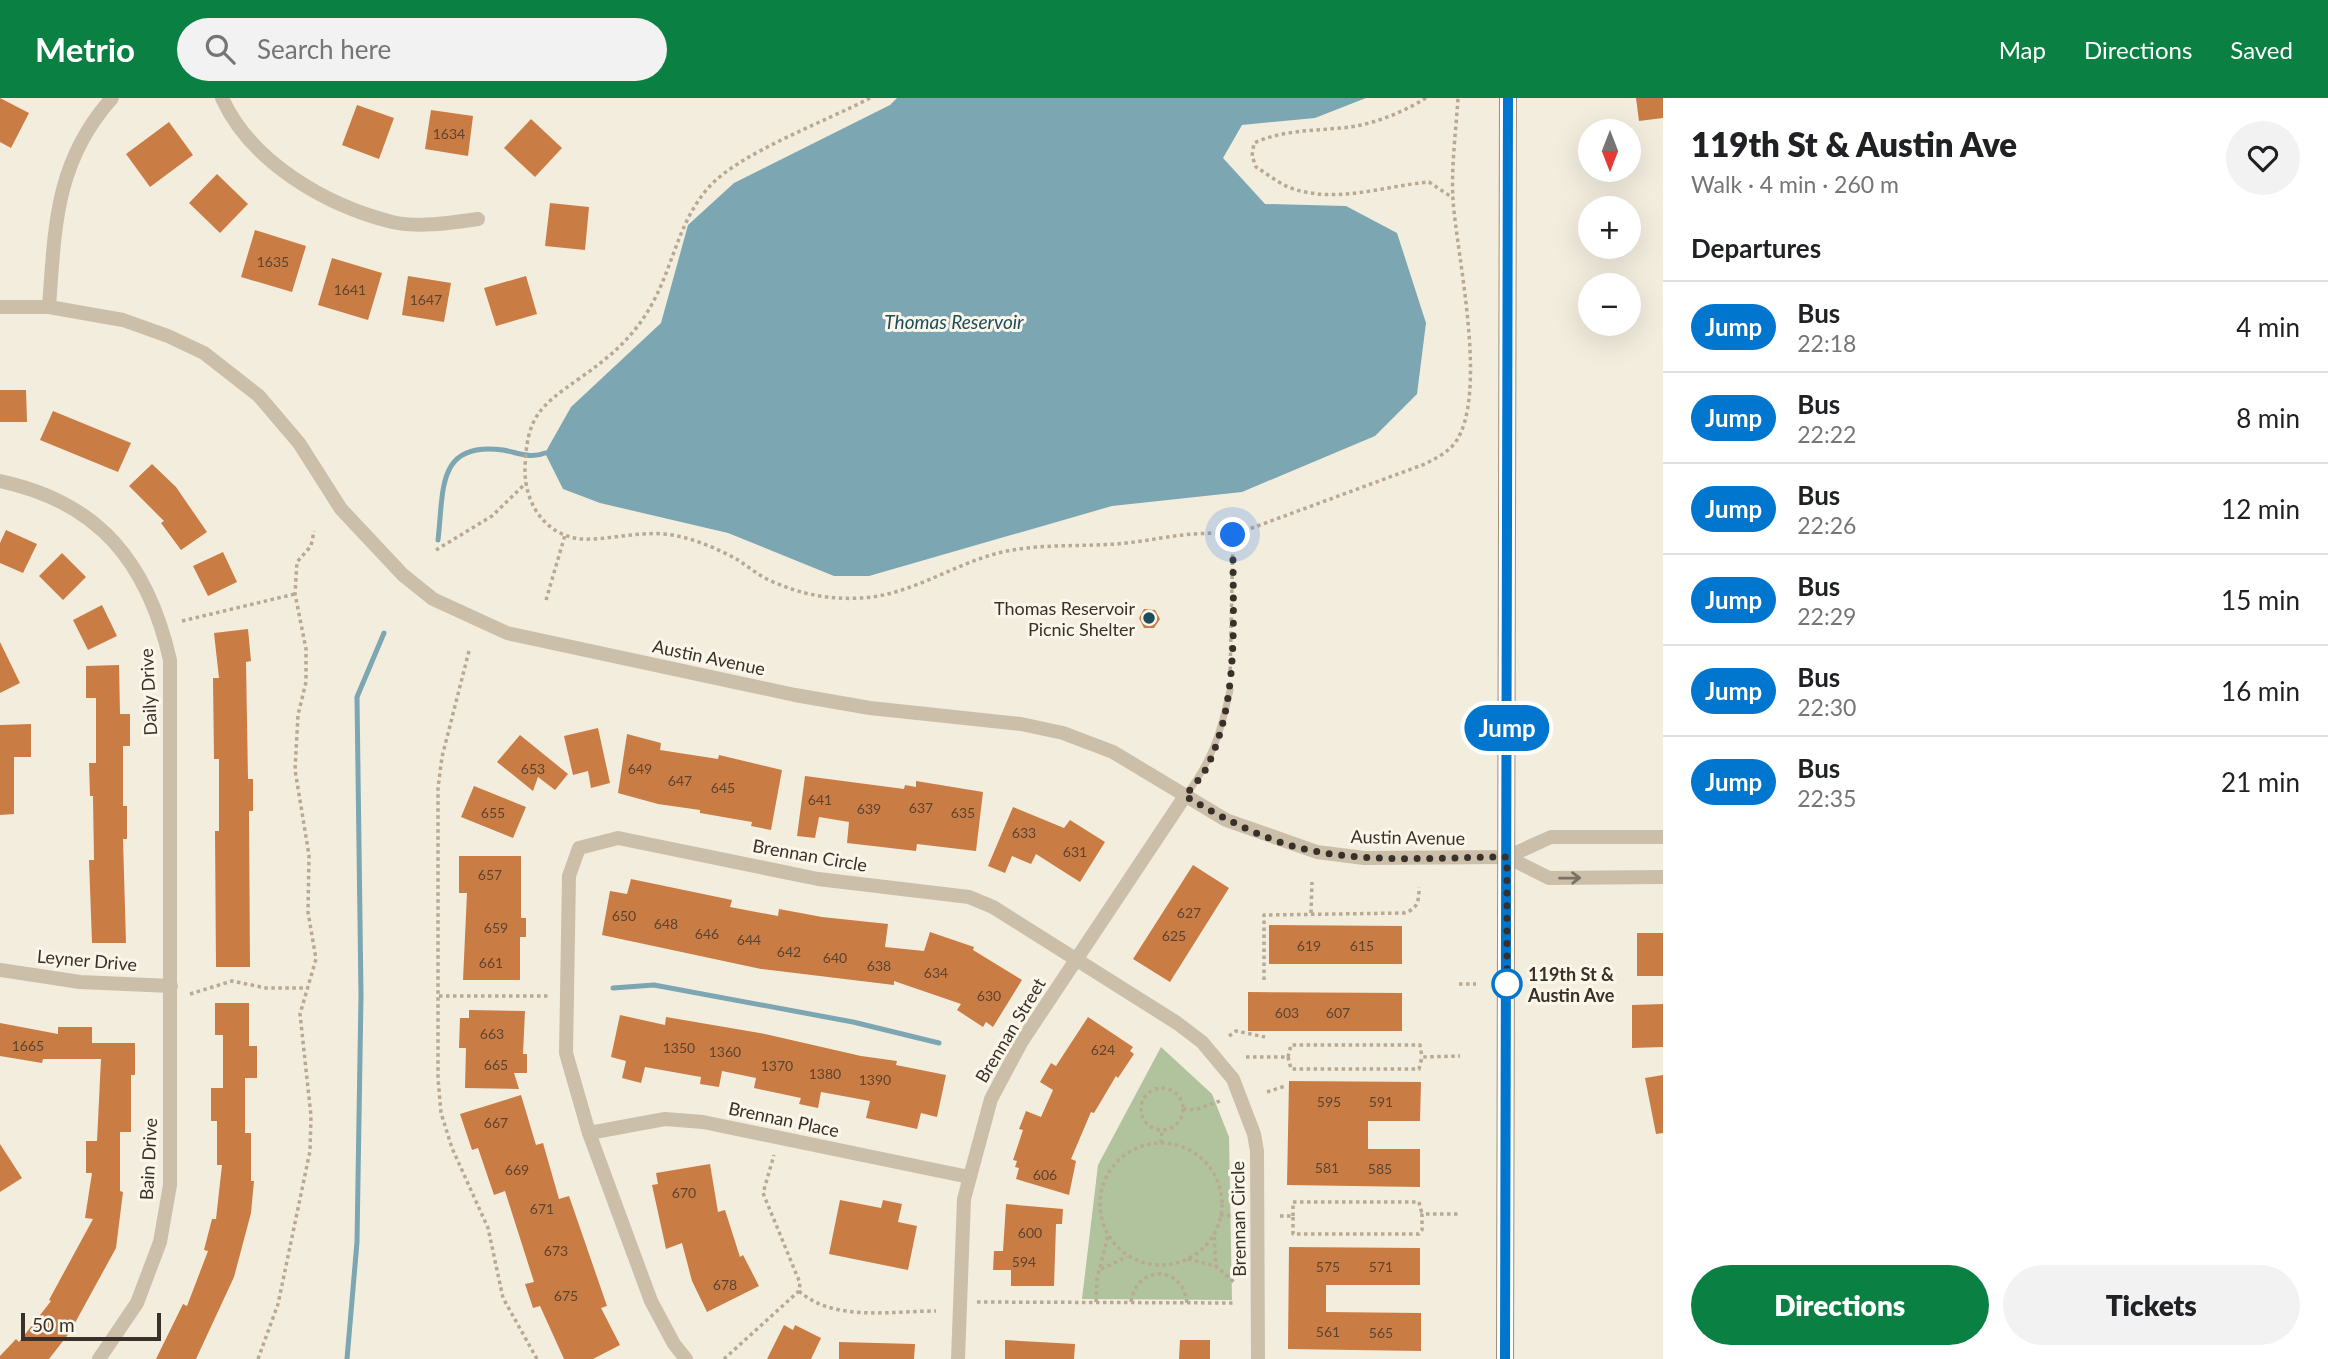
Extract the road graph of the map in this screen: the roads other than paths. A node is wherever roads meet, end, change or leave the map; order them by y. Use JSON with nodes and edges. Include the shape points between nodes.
{"nodes":[{"id":1,"x":112,"y":98,"type":"edge"},
{"id":2,"x":222,"y":98,"type":"edge"},
{"id":3,"x":1508,"y":98,"type":"edge"},
{"id":4,"x":478,"y":219,"type":"dead end"},
{"id":5,"x":0,"y":307,"type":"edge"},
{"id":6,"x":49,"y":307,"type":"junction"},
{"id":7,"x":0,"y":481,"type":"edge"},
{"id":8,"x":1230,"y":690,"type":"road end"},
{"id":9,"x":1185,"y":796,"type":"junction"},
{"id":10,"x":1663,"y":836,"type":"edge"},
{"id":11,"x":1507,"y":857,"type":"junction"},
{"id":12,"x":1663,"y":877,"type":"edge"},
{"id":13,"x":1075,"y":960,"type":"junction"},
{"id":14,"x":0,"y":970,"type":"edge"},
{"id":15,"x":171,"y":986,"type":"junction"},
{"id":16,"x":589,"y":1133,"type":"junction"},
{"id":17,"x":969,"y":1177,"type":"junction"},
{"id":18,"x":99,"y":1359,"type":"edge"},
{"id":19,"x":686,"y":1359,"type":"edge"},
{"id":20,"x":958,"y":1359,"type":"edge"},
{"id":21,"x":1258,"y":1359,"type":"edge"},
{"id":22,"x":1505,"y":1359,"type":"edge"}],
"edges":[{"from":1,"to":6,"type":"street","via":[[75,152],[58,199]]},
{"from":2,"to":4,"type":"street","via":[[263,155],[298,182],[393,222],[443,224]]},
{"from":3,"to":11,"type":"street"},
{"from":5,"to":6,"type":"street","name":"Austin Avenue"},
{"from":6,"to":9,"type":"street","name":"Austin Avenue","via":[[123,320],[168,335],[204,354],[259,396],[299,443],[341,509],[403,575],[433,599],[506,633],[795,695],[1063,733],[1114,752]]},
{"from":7,"to":15,"type":"street","name":"Daily Drive","via":[[64,501],[92,521],[123,550],[144,581],[162,627],[170,660]]},
{"from":8,"to":9,"type":"lane","via":[[1208,765]]},
{"from":9,"to":11,"type":"street","name":"Austin Avenue","via":[[1226,820],[1317,852],[1364,858]]},
{"from":9,"to":13,"type":"street","name":"Brennan Street"},
{"from":10,"to":11,"type":"street","via":[[1550,837]]},
{"from":11,"to":12,"type":"street","one_way":true,"via":[[1549,878]]},
{"from":11,"to":22,"type":"street"},
{"from":13,"to":16,"type":"street","name":"Brennan Circle","via":[[969,897],[818,879],[618,838],[579,848],[569,876],[566,1053]]},
{"from":13,"to":17,"type":"street","name":"Brennan Street","via":[[995,1091]]},
{"from":13,"to":21,"type":"street","name":"Brennan Circle","via":[[1202,1042],[1233,1079],[1256,1150]]},
{"from":14,"to":15,"type":"street","name":"Leyner Drive","via":[[80,982]]},
{"from":15,"to":18,"type":"street","name":"Bain Drive","via":[[170,1185],[160,1242],[137,1303]]},
{"from":16,"to":17,"type":"street","name":"Brennan Place","via":[[665,1119],[703,1122]]},
{"from":16,"to":19,"type":"street","name":"Brennan Circle","via":[[650,1301]]},
{"from":17,"to":20,"type":"street","name":"Brennan Street","via":[[961,1241]]}]}
